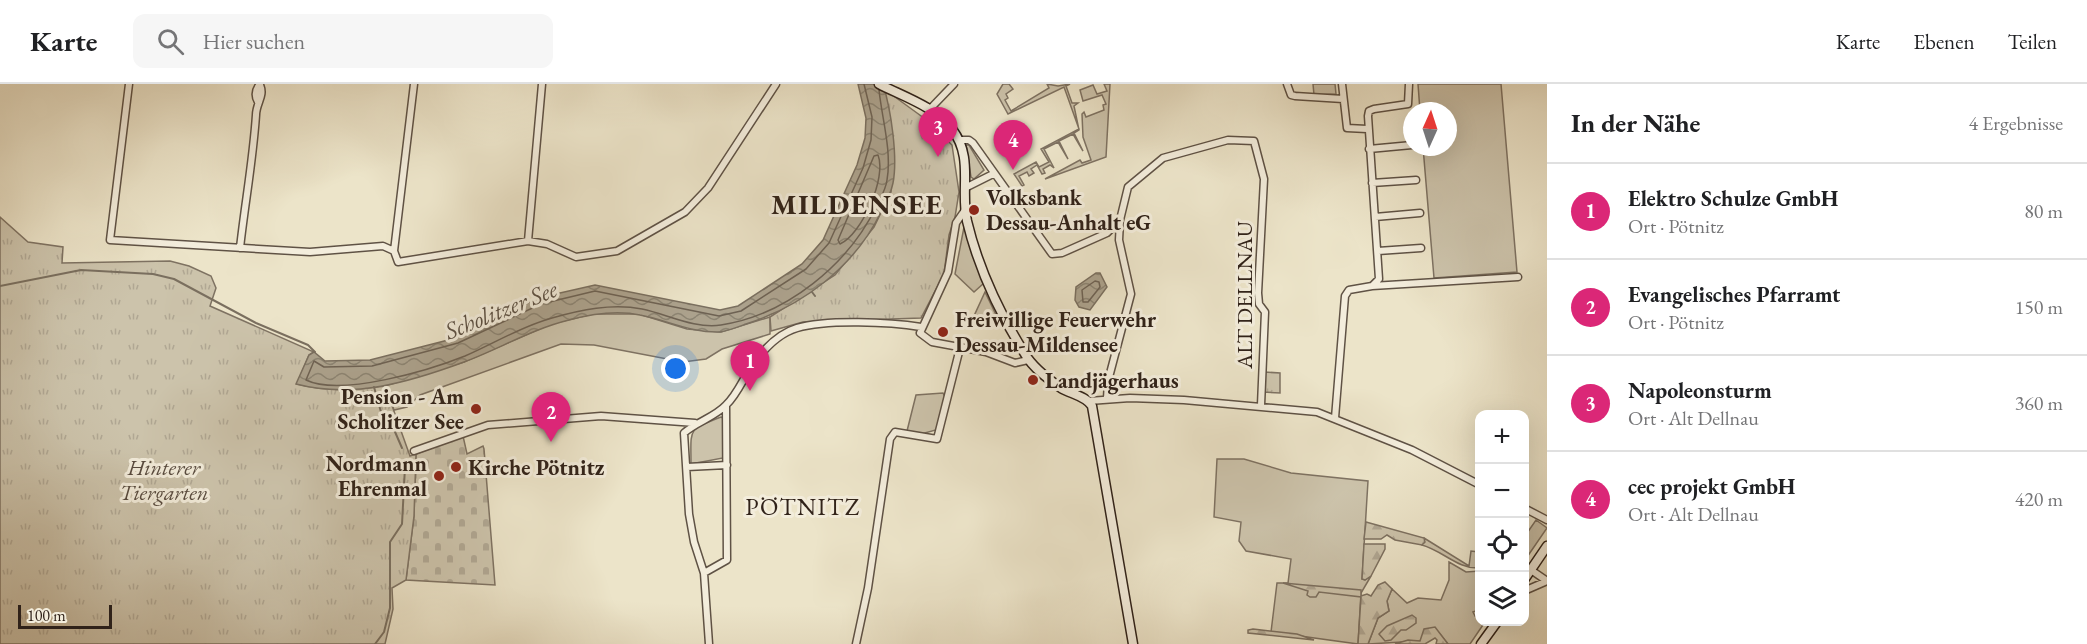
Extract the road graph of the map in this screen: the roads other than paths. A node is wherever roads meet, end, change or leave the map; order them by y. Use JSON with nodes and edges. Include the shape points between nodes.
{"nodes":[{"id":1,"x":129,"y":84,"type":"edge"},
{"id":2,"x":260,"y":84,"type":"edge"},
{"id":3,"x":414,"y":84,"type":"edge"},
{"id":4,"x":542,"y":84,"type":"edge"},
{"id":5,"x":776,"y":84,"type":"edge"},
{"id":6,"x":879,"y":84,"type":"edge"},
{"id":7,"x":954,"y":84,"type":"edge"},
{"id":8,"x":1287,"y":84,"type":"edge"},
{"id":9,"x":1342,"y":84,"type":"edge"},
{"id":10,"x":1409,"y":84,"type":"edge"},
{"id":11,"x":1343,"y":99,"type":"junction"},
{"id":12,"x":929,"y":110,"type":"junction"},
{"id":13,"x":1367,"y":129,"type":"junction"},
{"id":14,"x":959,"y":140,"type":"junction"},
{"id":15,"x":1403,"y":146,"type":"edge"},
{"id":16,"x":1369,"y":149,"type":"junction"},
{"id":17,"x":993,"y":174,"type":"junction"},
{"id":18,"x":1416,"y":180,"type":"dead end"},
{"id":19,"x":1372,"y":183,"type":"junction"},
{"id":20,"x":967,"y":187,"type":"junction"},
{"id":21,"x":965,"y":210,"type":"junction"},
{"id":22,"x":1420,"y":213,"type":"dead end"},
{"id":23,"x":1375,"y":217,"type":"junction"},
{"id":24,"x":1120,"y":220,"type":"junction"},
{"id":25,"x":1107,"y":233,"type":"junction"},
{"id":26,"x":1119,"y":240,"type":"junction"},
{"id":27,"x":528,"y":241,"type":"junction"},
{"id":28,"x":240,"y":248,"type":"junction"},
{"id":29,"x":1421,"y":248,"type":"dead end"},
{"id":30,"x":1378,"y":250,"type":"junction"},
{"id":31,"x":394,"y":251,"type":"junction"},
{"id":32,"x":1518,"y":277,"type":"dead end"},
{"id":33,"x":1372,"y":286,"type":"junction"},
{"id":34,"x":921,"y":327,"type":"junction"},
{"id":35,"x":960,"y":348,"type":"junction"},
{"id":36,"x":1028,"y":360,"type":"junction"},
{"id":37,"x":1107,"y":399,"type":"junction"},
{"id":38,"x":1089,"y":401,"type":"junction"},
{"id":39,"x":1260,"y":405,"type":"junction"},
{"id":40,"x":726,"y":406,"type":"junction"},
{"id":41,"x":1335,"y":418,"type":"junction"},
{"id":42,"x":695,"y":423,"type":"junction"},
{"id":43,"x":414,"y":452,"type":"dead end"},
{"id":44,"x":727,"y":465,"type":"junction"},
{"id":45,"x":687,"y":467,"type":"junction"},
{"id":46,"x":1475,"y":483,"type":"edge"},
{"id":47,"x":1529,"y":511,"type":"edge"},
{"id":48,"x":1547,"y":520,"type":"edge"},
{"id":49,"x":1547,"y":546,"type":"edge"},
{"id":50,"x":1531,"y":570,"type":"junction"},
{"id":51,"x":704,"y":573,"type":"junction"},
{"id":52,"x":1529,"y":573,"type":"edge"},
{"id":53,"x":1547,"y":581,"type":"edge"},
{"id":54,"x":1529,"y":589,"type":"edge"},
{"id":55,"x":1494,"y":626,"type":"edge"},
{"id":56,"x":709,"y":644,"type":"edge"},
{"id":57,"x":856,"y":644,"type":"edge"},
{"id":58,"x":1133,"y":644,"type":"edge"},
{"id":59,"x":1481,"y":644,"type":"edge"}],
"edges":[{"from":1,"to":28,"type":"street","via":[[110,240]]},
{"from":2,"to":28,"type":"street"},
{"from":3,"to":31,"type":"street"},
{"from":4,"to":27,"type":"street"},
{"from":5,"to":27,"type":"street","via":[[708,188],[685,212],[617,251],[576,257],[547,244]]},
{"from":6,"to":12,"type":"street"},
{"from":7,"to":12,"type":"street"},
{"from":8,"to":11,"type":"street","via":[[1288,91],[1295,96]]},
{"from":9,"to":11,"type":"street"},
{"from":10,"to":13,"type":"street","via":[[1408,104],[1370,111]]},
{"from":11,"to":13,"type":"street","via":[[1347,128]]},
{"from":12,"to":14,"type":"street","via":[[942,118]]},
{"from":13,"to":16,"type":"street"},
{"from":14,"to":17,"type":"street","via":[[973,143]]},
{"from":14,"to":20,"type":"street","via":[[966,162]]},
{"from":15,"to":16,"type":"street"},
{"from":16,"to":19,"type":"street"},
{"from":17,"to":20,"type":"street"},
{"from":17,"to":25,"type":"street","via":[[1052,254]]},
{"from":18,"to":19,"type":"street"},
{"from":19,"to":23,"type":"street"},
{"from":20,"to":21,"type":"street"},
{"from":21,"to":34,"type":"street","via":[[956,223],[948,272]]},
{"from":21,"to":36,"type":"street","via":[[987,279]]},
{"from":22,"to":23,"type":"street"},
{"from":23,"to":30,"type":"street"},
{"from":24,"to":25,"type":"street"},
{"from":24,"to":26,"type":"street"},
{"from":24,"to":39,"type":"street","name":"ALT DELLNAU","via":[[1128,188],[1163,158],[1228,140],[1255,142],[1264,180],[1258,293],[1265,312]]},
{"from":25,"to":26,"type":"street"},
{"from":26,"to":37,"type":"street","via":[[1131,294],[1108,381]]},
{"from":27,"to":31,"type":"street","via":[[398,262]]},
{"from":28,"to":31,"type":"street","via":[[310,252],[382,246]]},
{"from":29,"to":30,"type":"street"},
{"from":30,"to":33,"type":"street","via":[[1379,279]]},
{"from":32,"to":33,"type":"street"},
{"from":33,"to":41,"type":"street","via":[[1349,290],[1345,296]]},
{"from":34,"to":35,"type":"street","via":[[924,339]]},
{"from":34,"to":40,"type":"street","via":[[856,324],[795,329],[776,339],[756,359]]},
{"from":35,"to":36,"type":"street","via":[[1015,363]]},
{"from":35,"to":57,"type":"street","via":[[937,440],[895,432],[890,439]]},
{"from":36,"to":38,"type":"street","via":[[1060,387]]},
{"from":37,"to":38,"type":"street"},
{"from":37,"to":39,"type":"street"},
{"from":38,"to":58,"type":"street","via":[[1097,427]]},
{"from":39,"to":41,"type":"street","via":[[1302,409]]},
{"from":40,"to":42,"type":"street"},
{"from":40,"to":44,"type":"street"},
{"from":41,"to":46,"type":"street","via":[[1412,450]]},
{"from":42,"to":43,"type":"street","via":[[601,416],[488,425]]},
{"from":42,"to":45,"type":"street","via":[[684,433]]},
{"from":44,"to":45,"type":"street"},
{"from":44,"to":51,"type":"street","via":[[727,560]]},
{"from":45,"to":51,"type":"street","via":[[689,514]]},
{"from":47,"to":48,"type":"street"},
{"from":49,"to":50,"type":"street"},
{"from":50,"to":52,"type":"street"},
{"from":50,"to":53,"type":"street"},
{"from":51,"to":56,"type":"street"},
{"from":53,"to":54,"type":"street"},
{"from":55,"to":59,"type":"street"}]}
